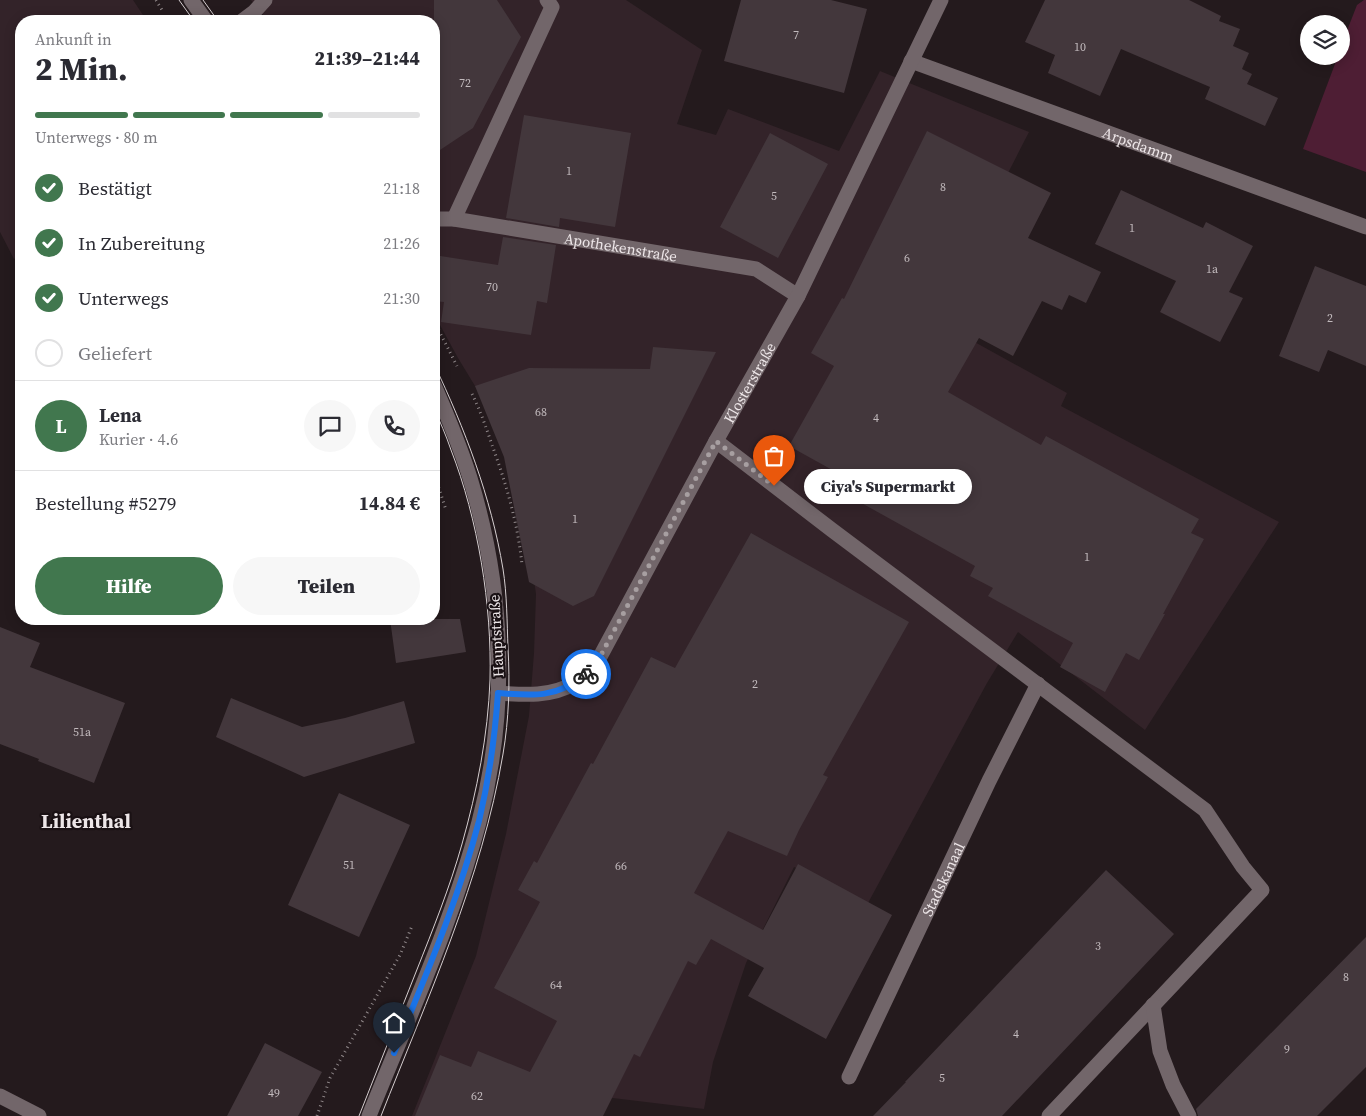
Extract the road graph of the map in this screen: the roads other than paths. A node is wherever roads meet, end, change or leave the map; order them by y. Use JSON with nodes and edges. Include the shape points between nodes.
{"nodes":[{"id":1,"x":191,"y":0,"type":"edge"},
{"id":2,"x":265,"y":0,"type":"edge"},
{"id":3,"x":547,"y":0,"type":"edge"},
{"id":4,"x":941,"y":0,"type":"edge"},
{"id":5,"x":202,"y":15,"type":"edge"},
{"id":6,"x":250,"y":15,"type":"edge"},
{"id":7,"x":911,"y":61,"type":"junction"},
{"id":8,"x":440,"y":219,"type":"edge"},
{"id":9,"x":454,"y":219,"type":"junction"},
{"id":10,"x":1366,"y":227,"type":"edge"},
{"id":11,"x":798,"y":296,"type":"junction"},
{"id":12,"x":440,"y":400,"type":"edge"},
{"id":13,"x":716,"y":441,"type":"junction"},
{"id":14,"x":1038,"y":684,"type":"junction"},
{"id":15,"x":498,"y":693,"type":"junction"},
{"id":16,"x":1153,"y":1005,"type":"junction"},
{"id":17,"x":849,"y":1077,"type":"dead end"},
{"id":18,"x":0,"y":1096,"type":"edge"},
{"id":19,"x":39,"y":1116,"type":"edge"},
{"id":20,"x":369,"y":1116,"type":"edge"},
{"id":21,"x":1049,"y":1116,"type":"edge"},
{"id":22,"x":1189,"y":1116,"type":"edge"}],
"edges":[{"from":1,"to":5,"type":"street"},
{"from":2,"to":6,"type":"street"},
{"from":3,"to":9,"type":"street","via":[[552,7]]},
{"from":4,"to":7,"type":"street","name":"Klosterstraße"},
{"from":7,"to":10,"type":"street","name":"Arpsdamm"},
{"from":7,"to":11,"type":"street","name":"Klosterstraße"},
{"from":8,"to":9,"type":"street","name":"Apothekenstraße"},
{"from":9,"to":11,"type":"street","name":"Apothekenstraße","via":[[756,269]]},
{"from":11,"to":13,"type":"street","name":"Klosterstraße"},
{"from":12,"to":15,"type":"street","name":"Hauptstraße","via":[[470,477],[485,536],[497,616]]},
{"from":13,"to":14,"type":"street"},
{"from":13,"to":15,"type":"street","name":"Klosterstraße","via":[[594,668],[577,682],[547,694]]},
{"from":14,"to":16,"type":"street","via":[[1205,810],[1262,890]]},
{"from":14,"to":17,"type":"street","name":"Stadskanaal"},
{"from":15,"to":20,"type":"street","name":"Hauptstraße","via":[[487,784],[464,870]]},
{"from":16,"to":21,"type":"street"},
{"from":16,"to":22,"type":"street","via":[[1160,1051]]},
{"from":18,"to":19,"type":"street"}]}
